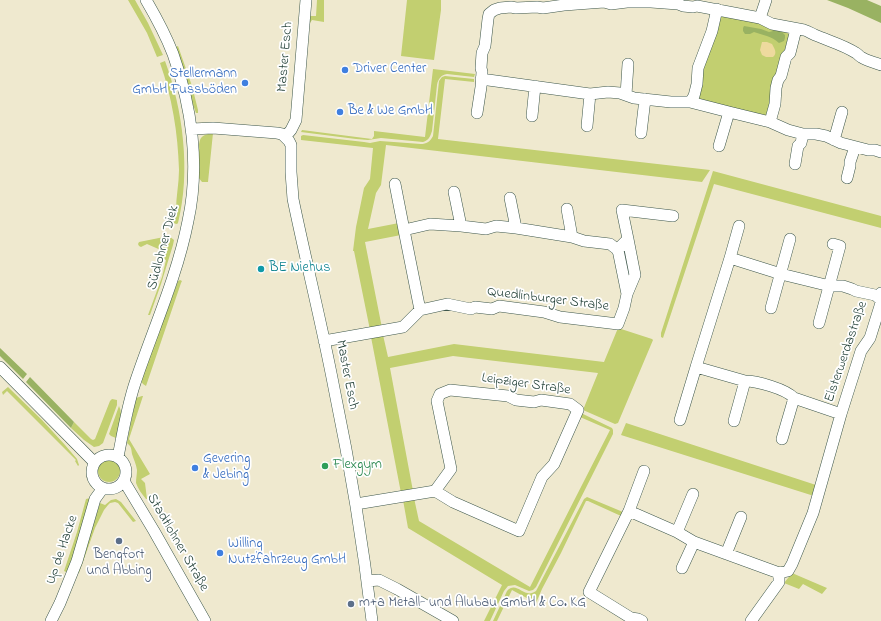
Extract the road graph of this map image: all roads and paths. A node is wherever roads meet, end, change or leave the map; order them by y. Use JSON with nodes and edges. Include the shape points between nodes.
{"nodes":[{"id":1,"x":146,"y":0,"type":"edge"},
{"id":2,"x":306,"y":0,"type":"edge"},
{"id":3,"x":766,"y":0,"type":"edge"},
{"id":4,"x":717,"y":9,"type":"junction"},
{"id":5,"x":760,"y":18,"type":"junction"},
{"id":6,"x":796,"y":29,"type":"junction"},
{"id":7,"x":628,"y":64,"type":"dead end"},
{"id":8,"x":881,"y":65,"type":"edge"},
{"id":9,"x":481,"y":79,"type":"junction"},
{"id":10,"x":536,"y":86,"type":"junction"},
{"id":11,"x":590,"y":94,"type":"junction"},
{"id":12,"x":626,"y":95,"type":"junction"},
{"id":13,"x":645,"y":99,"type":"junction"},
{"id":14,"x":690,"y":102,"type":"junction"},
{"id":15,"x":729,"y":112,"type":"junction"},
{"id":16,"x":842,"y":112,"type":"dead end"},
{"id":17,"x":477,"y":113,"type":"dead end"},
{"id":18,"x":532,"y":116,"type":"dead end"},
{"id":19,"x":770,"y":122,"type":"junction"},
{"id":20,"x":587,"y":126,"type":"dead end"},
{"id":21,"x":192,"y":128,"type":"junction"},
{"id":22,"x":641,"y":133,"type":"dead end"},
{"id":23,"x":803,"y":134,"type":"junction"},
{"id":24,"x":285,"y":137,"type":"junction"},
{"id":25,"x":834,"y":140,"type":"junction"},
{"id":26,"x":719,"y":146,"type":"dead end"},
{"id":27,"x":855,"y":147,"type":"junction"},
{"id":28,"x":881,"y":152,"type":"edge"},
{"id":29,"x":795,"y":164,"type":"dead end"},
{"id":30,"x":847,"y":178,"type":"dead end"},
{"id":31,"x":395,"y":184,"type":"dead end"},
{"id":32,"x":454,"y":192,"type":"dead end"},
{"id":33,"x":510,"y":198,"type":"dead end"},
{"id":34,"x":567,"y":209,"type":"dead end"},
{"id":35,"x":673,"y":216,"type":"dead end"},
{"id":36,"x":461,"y":226,"type":"junction"},
{"id":37,"x":739,"y":226,"type":"dead end"},
{"id":38,"x":516,"y":228,"type":"junction"},
{"id":39,"x":404,"y":230,"type":"junction"},
{"id":40,"x":572,"y":237,"type":"junction"},
{"id":41,"x":628,"y":239,"type":"junction"},
{"id":42,"x":790,"y":239,"type":"dead end"},
{"id":43,"x":841,"y":246,"type":"dead end"},
{"id":44,"x":617,"y":250,"type":"junction"},
{"id":45,"x":730,"y":258,"type":"junction"},
{"id":46,"x":781,"y":274,"type":"junction"},
{"id":47,"x":830,"y":286,"type":"junction"},
{"id":48,"x":881,"y":292,"type":"edge"},
{"id":49,"x":627,"y":294,"type":"junction"},
{"id":50,"x":881,"y":300,"type":"edge"},
{"id":51,"x":771,"y":308,"type":"dead end"},
{"id":52,"x":420,"y":310,"type":"junction"},
{"id":53,"x":819,"y":323,"type":"dead end"},
{"id":54,"x":324,"y":341,"type":"junction"},
{"id":55,"x":0,"y":367,"type":"edge"},
{"id":56,"x":696,"y":367,"type":"junction"},
{"id":57,"x":745,"y":382,"type":"junction"},
{"id":58,"x":794,"y":398,"type":"junction"},
{"id":59,"x":841,"y":414,"type":"junction"},
{"id":60,"x":680,"y":420,"type":"dead end"},
{"id":61,"x":734,"y":421,"type":"dead end"},
{"id":62,"x":782,"y":439,"type":"dead end"},
{"id":63,"x":118,"y":457,"type":"junction"},
{"id":64,"x":94,"y":462,"type":"junction"},
{"id":65,"x":644,"y":471,"type":"dead end"},
{"id":66,"x":124,"y":481,"type":"junction"},
{"id":67,"x":103,"y":488,"type":"junction"},
{"id":68,"x":435,"y":491,"type":"junction"},
{"id":69,"x":693,"y":494,"type":"dead end"},
{"id":70,"x":356,"y":504,"type":"junction"},
{"id":71,"x":629,"y":511,"type":"junction"},
{"id":72,"x":741,"y":517,"type":"dead end"},
{"id":73,"x":677,"y":532,"type":"junction"},
{"id":74,"x":694,"y":542,"type":"junction"},
{"id":75,"x":726,"y":554,"type":"junction"},
{"id":76,"x":682,"y":568,"type":"dead end"},
{"id":77,"x":779,"y":573,"type":"junction"},
{"id":78,"x":367,"y":581,"type":"junction"},
{"id":79,"x":51,"y":621,"type":"edge"},
{"id":80,"x":205,"y":621,"type":"edge"},
{"id":81,"x":372,"y":621,"type":"edge"},
{"id":82,"x":452,"y":621,"type":"edge"},
{"id":83,"x":642,"y":621,"type":"edge"},
{"id":84,"x":751,"y":621,"type":"edge"}],
"edges":[{"from":1,"to":21,"type":"street","name":"Südlohner Diek","via":[[172,53]]},
{"from":2,"to":24,"type":"street","name":"Master Esch","via":[[296,120]]},
{"from":3,"to":5,"type":"street"},
{"from":4,"to":5,"type":"street"},
{"from":4,"to":9,"type":"street","via":[[627,2],[543,8],[500,8],[489,14],[482,53]]},
{"from":4,"to":14,"type":"street","via":[[698,68],[694,96]]},
{"from":5,"to":6,"type":"street","via":[[772,24]]},
{"from":6,"to":8,"type":"street","via":[[832,41],[870,62]]},
{"from":6,"to":19,"type":"street","via":[[790,53],[786,57],[778,80]]},
{"from":7,"to":12,"type":"street"},
{"from":9,"to":10,"type":"street"},
{"from":9,"to":17,"type":"street"},
{"from":10,"to":11,"type":"street"},
{"from":10,"to":18,"type":"street"},
{"from":11,"to":12,"type":"street","via":[[608,92]]},
{"from":11,"to":20,"type":"street"},
{"from":12,"to":13,"type":"street"},
{"from":13,"to":14,"type":"street"},
{"from":13,"to":22,"type":"street"},
{"from":14,"to":15,"type":"street"},
{"from":15,"to":19,"type":"street"},
{"from":15,"to":26,"type":"street"},
{"from":16,"to":25,"type":"street"},
{"from":19,"to":23,"type":"street"},
{"from":21,"to":24,"type":"street","via":[[277,133]]},
{"from":21,"to":63,"type":"street","name":"Südlohner Diek","via":[[193,186],[186,234],[134,387]]},
{"from":23,"to":25,"type":"street","via":[[816,134]]},
{"from":23,"to":29,"type":"street"},
{"from":24,"to":54,"type":"street","name":"Master Esch","via":[[291,145],[292,199]]},
{"from":25,"to":27,"type":"street"},
{"from":27,"to":28,"type":"street"},
{"from":27,"to":30,"type":"street"},
{"from":31,"to":39,"type":"street"},
{"from":32,"to":36,"type":"street"},
{"from":33,"to":38,"type":"street"},
{"from":34,"to":40,"type":"street"},
{"from":35,"to":41,"type":"street","name":"Quedlinburger Straße","via":[[622,210]]},
{"from":36,"to":38,"type":"street","via":[[486,229],[496,226]]},
{"from":36,"to":39,"type":"street","via":[[430,224]]},
{"from":37,"to":45,"type":"street"},
{"from":38,"to":40,"type":"street"},
{"from":39,"to":52,"type":"street"},
{"from":40,"to":44,"type":"street","via":[[610,244]]},
{"from":41,"to":44,"type":"street"},
{"from":41,"to":49,"type":"street","name":"Quedlinburger Straße","via":[[635,275]]},
{"from":42,"to":46,"type":"street"},
{"from":43,"to":47,"type":"street"},
{"from":44,"to":49,"type":"street","name":"Quedlinburger Straße"},
{"from":45,"to":46,"type":"street","name":"Elsterwerdastraße"},
{"from":45,"to":56,"type":"street"},
{"from":46,"to":47,"type":"street","name":"Elsterwerdastraße"},
{"from":46,"to":51,"type":"street"},
{"from":47,"to":50,"type":"street","name":"Elsterwerdastraße","via":[[843,286],[875,295]]},
{"from":47,"to":53,"type":"street"},
{"from":48,"to":50,"type":"street","name":"Elsterwerdastraße"},
{"from":49,"to":52,"type":"street","name":"Quedlinburger Straße","via":[[618,324],[499,306],[492,309],[475,306],[471,309],[447,304]]},
{"from":50,"to":59,"type":"street","name":"Elsterwerdastraße","via":[[870,338],[861,351]]},
{"from":52,"to":54,"type":"street","via":[[404,326]]},
{"from":54,"to":70,"type":"street","name":"Master Esch"},
{"from":55,"to":64,"type":"street"},
{"from":56,"to":57,"type":"street","name":"Elsterwerdastraße"},
{"from":56,"to":60,"type":"street"},
{"from":57,"to":58,"type":"street","name":"Elsterwerdastraße","via":[[785,391]]},
{"from":57,"to":61,"type":"street"},
{"from":58,"to":59,"type":"street","name":"Elsterwerdastraße"},
{"from":58,"to":62,"type":"street"},
{"from":59,"to":77,"type":"street","name":"Elsterwerdastraße","via":[[813,513],[792,564],[788,571]]},
{"from":63,"to":64,"type":"street","via":[[105,454]]},
{"from":63,"to":66,"type":"street","via":[[125,465]]},
{"from":64,"to":67,"type":"street","via":[[94,480]]},
{"from":65,"to":71,"type":"street"},
{"from":66,"to":67,"type":"street","via":[[115,488]]},
{"from":66,"to":80,"type":"street","name":"Stadtlohner Straße"},
{"from":67,"to":79,"type":"street","name":"Up de Hacke","via":[[95,500],[77,561]]},
{"from":68,"to":68,"type":"street","name":"Leipziger Straße","via":[[453,502],[519,531],[542,477],[554,464],[578,410],[570,404],[516,400],[508,396],[450,390],[440,394],[437,401],[451,470]]},
{"from":68,"to":70,"type":"street"},
{"from":69,"to":73,"type":"street"},
{"from":70,"to":78,"type":"street","name":"Master Esch"},
{"from":71,"to":73,"type":"street"},
{"from":71,"to":83,"type":"street","via":[[588,592],[631,618]]},
{"from":72,"to":75,"type":"street"},
{"from":73,"to":74,"type":"street"},
{"from":74,"to":75,"type":"street"},
{"from":74,"to":76,"type":"street"},
{"from":75,"to":77,"type":"street"},
{"from":77,"to":84,"type":"street","via":[[778,582]]},
{"from":78,"to":81,"type":"street","name":"Master Esch"},
{"from":78,"to":82,"type":"street","via":[[379,580]]}]}
